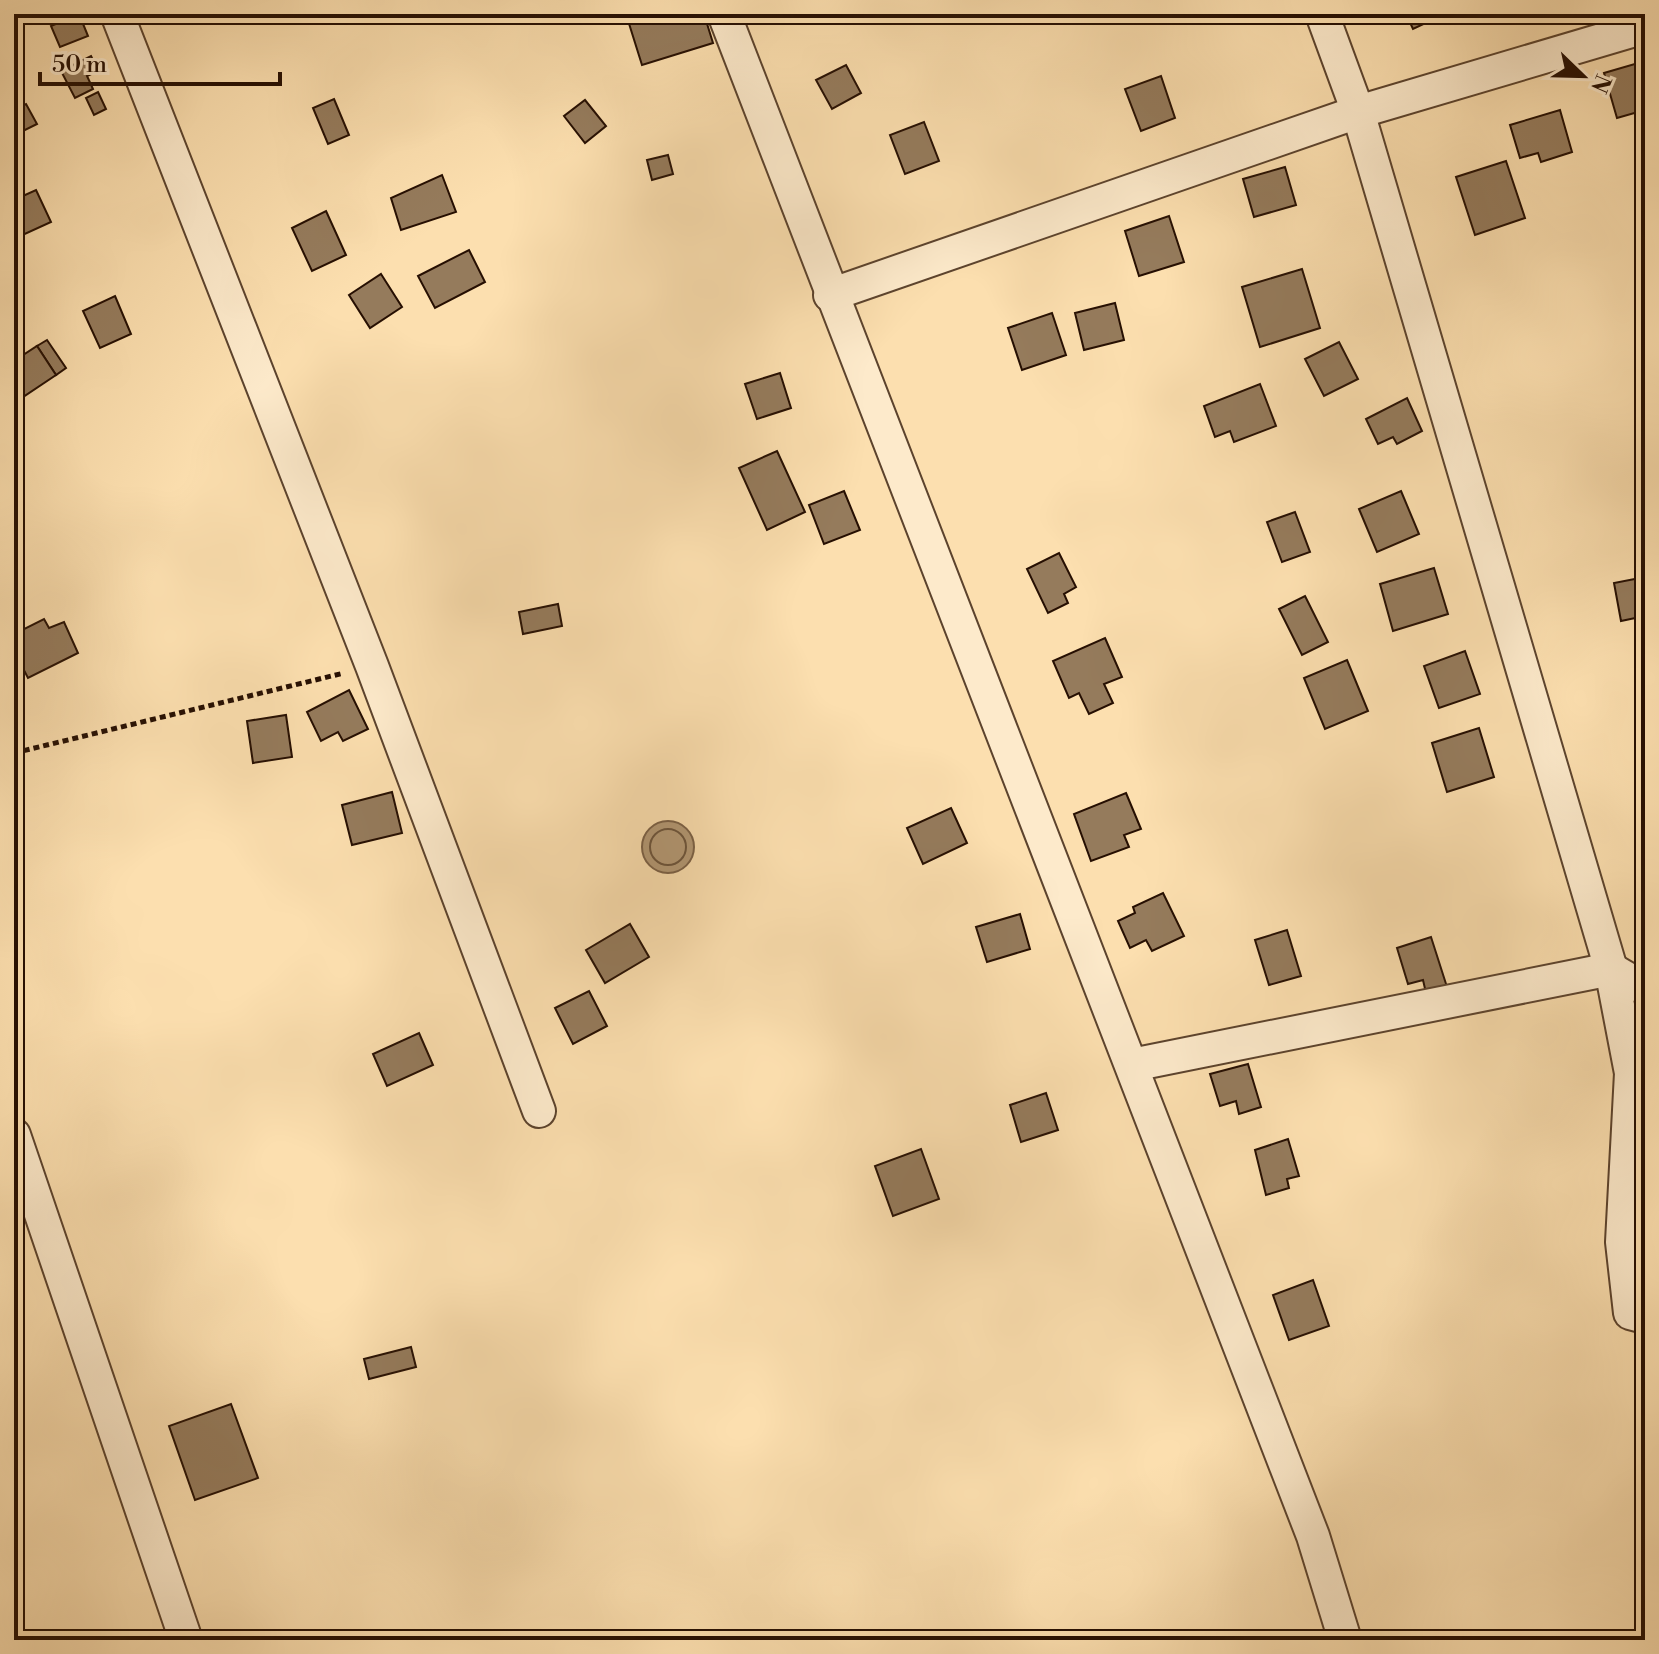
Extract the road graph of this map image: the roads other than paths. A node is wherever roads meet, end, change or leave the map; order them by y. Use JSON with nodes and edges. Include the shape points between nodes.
{"nodes":[{"id":1,"x":117,"y":14,"type":"edge"},
{"id":2,"x":724,"y":14,"type":"edge"},
{"id":3,"x":1322,"y":14,"type":"edge"},
{"id":4,"x":1645,"y":27,"type":"edge"},
{"id":5,"x":1358,"y":112,"type":"junction"},
{"id":6,"x":830,"y":295,"type":"junction"},
{"id":7,"x":1611,"y":969,"type":"junction"},
{"id":8,"x":1645,"y":989,"type":"edge"},
{"id":9,"x":1132,"y":1065,"type":"junction"},
{"id":10,"x":539,"y":1111,"type":"dead end"},
{"id":11,"x":14,"y":1135,"type":"edge"},
{"id":12,"x":1645,"y":1317,"type":"edge"},
{"id":13,"x":186,"y":1640,"type":"edge"},
{"id":14,"x":1345,"y":1640,"type":"edge"}],
"edges":[{"from":1,"to":10,"type":"street"},
{"from":2,"to":6,"type":"street"},
{"from":3,"to":5,"type":"street"},
{"from":4,"to":5,"type":"street"},
{"from":5,"to":6,"type":"street"},
{"from":5,"to":7,"type":"street"},
{"from":6,"to":9,"type":"street"},
{"from":7,"to":8,"type":"street"},
{"from":7,"to":9,"type":"street"},
{"from":7,"to":12,"type":"street","via":[[1631,1073],[1622,1242],[1630,1313]]},
{"from":9,"to":14,"type":"street","via":[[1313,1536]]},
{"from":11,"to":13,"type":"street"}]}
